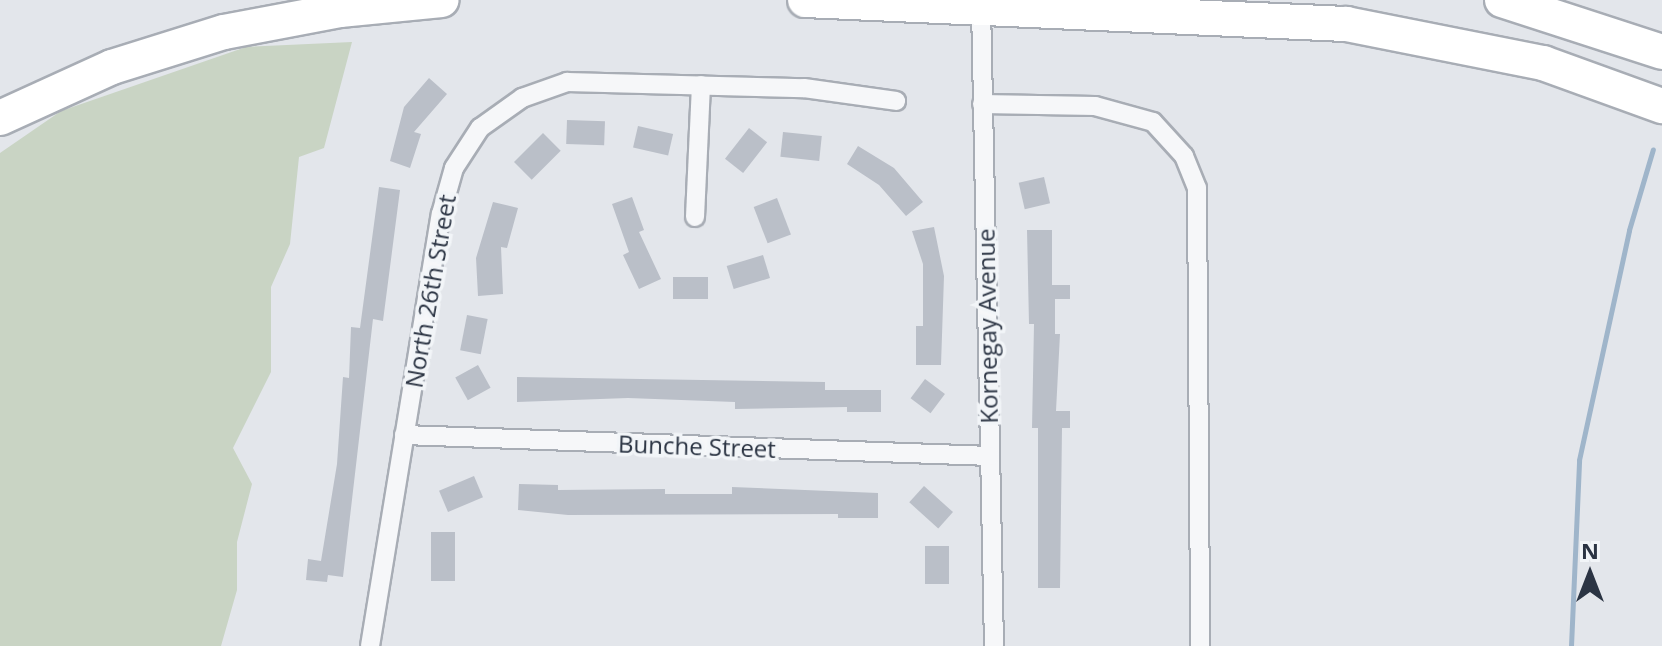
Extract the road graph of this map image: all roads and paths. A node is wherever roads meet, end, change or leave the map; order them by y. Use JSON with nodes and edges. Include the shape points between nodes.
{"nodes":[{"id":1,"x":442,"y":0,"type":"edge"},
{"id":2,"x":805,"y":0,"type":"edge"},
{"id":3,"x":1502,"y":0,"type":"edge"},
{"id":4,"x":981,"y":5,"type":"junction"},
{"id":5,"x":1662,"y":52,"type":"edge"},
{"id":6,"x":701,"y":85,"type":"junction"},
{"id":7,"x":896,"y":101,"type":"dead end"},
{"id":8,"x":982,"y":104,"type":"junction"},
{"id":9,"x":1662,"y":106,"type":"edge"},
{"id":10,"x":0,"y":118,"type":"edge"},
{"id":11,"x":695,"y":217,"type":"dead end"},
{"id":12,"x":404,"y":435,"type":"junction"},
{"id":13,"x":990,"y":456,"type":"junction"},
{"id":14,"x":370,"y":646,"type":"edge"},
{"id":15,"x":994,"y":646,"type":"edge"},
{"id":16,"x":1200,"y":646,"type":"edge"}],
"edges":[{"from":1,"to":10,"type":"highway","via":[[340,10],[224,32],[112,67]]},
{"from":2,"to":4,"type":"highway"},
{"from":3,"to":5,"type":"highway"},
{"from":4,"to":8,"type":"street","name":"Kornegay Avenue"},
{"from":4,"to":9,"type":"highway","via":[[1281,18],[1415,33],[1543,63]]},
{"from":6,"to":7,"type":"street","via":[[804,88]]},
{"from":6,"to":11,"type":"street"},
{"from":6,"to":12,"type":"street","name":"North 26th Street","via":[[567,82],[522,98],[480,128],[447,190]]},
{"from":8,"to":13,"type":"street","name":"Kornegay Avenue"},
{"from":8,"to":16,"type":"street","via":[[1095,106],[1153,122],[1184,156],[1197,188]]},
{"from":12,"to":13,"type":"street","name":"Bunche Street"},
{"from":12,"to":14,"type":"street","name":"North 26th Street"},
{"from":13,"to":15,"type":"street","name":"Kornegay Avenue"}]}
